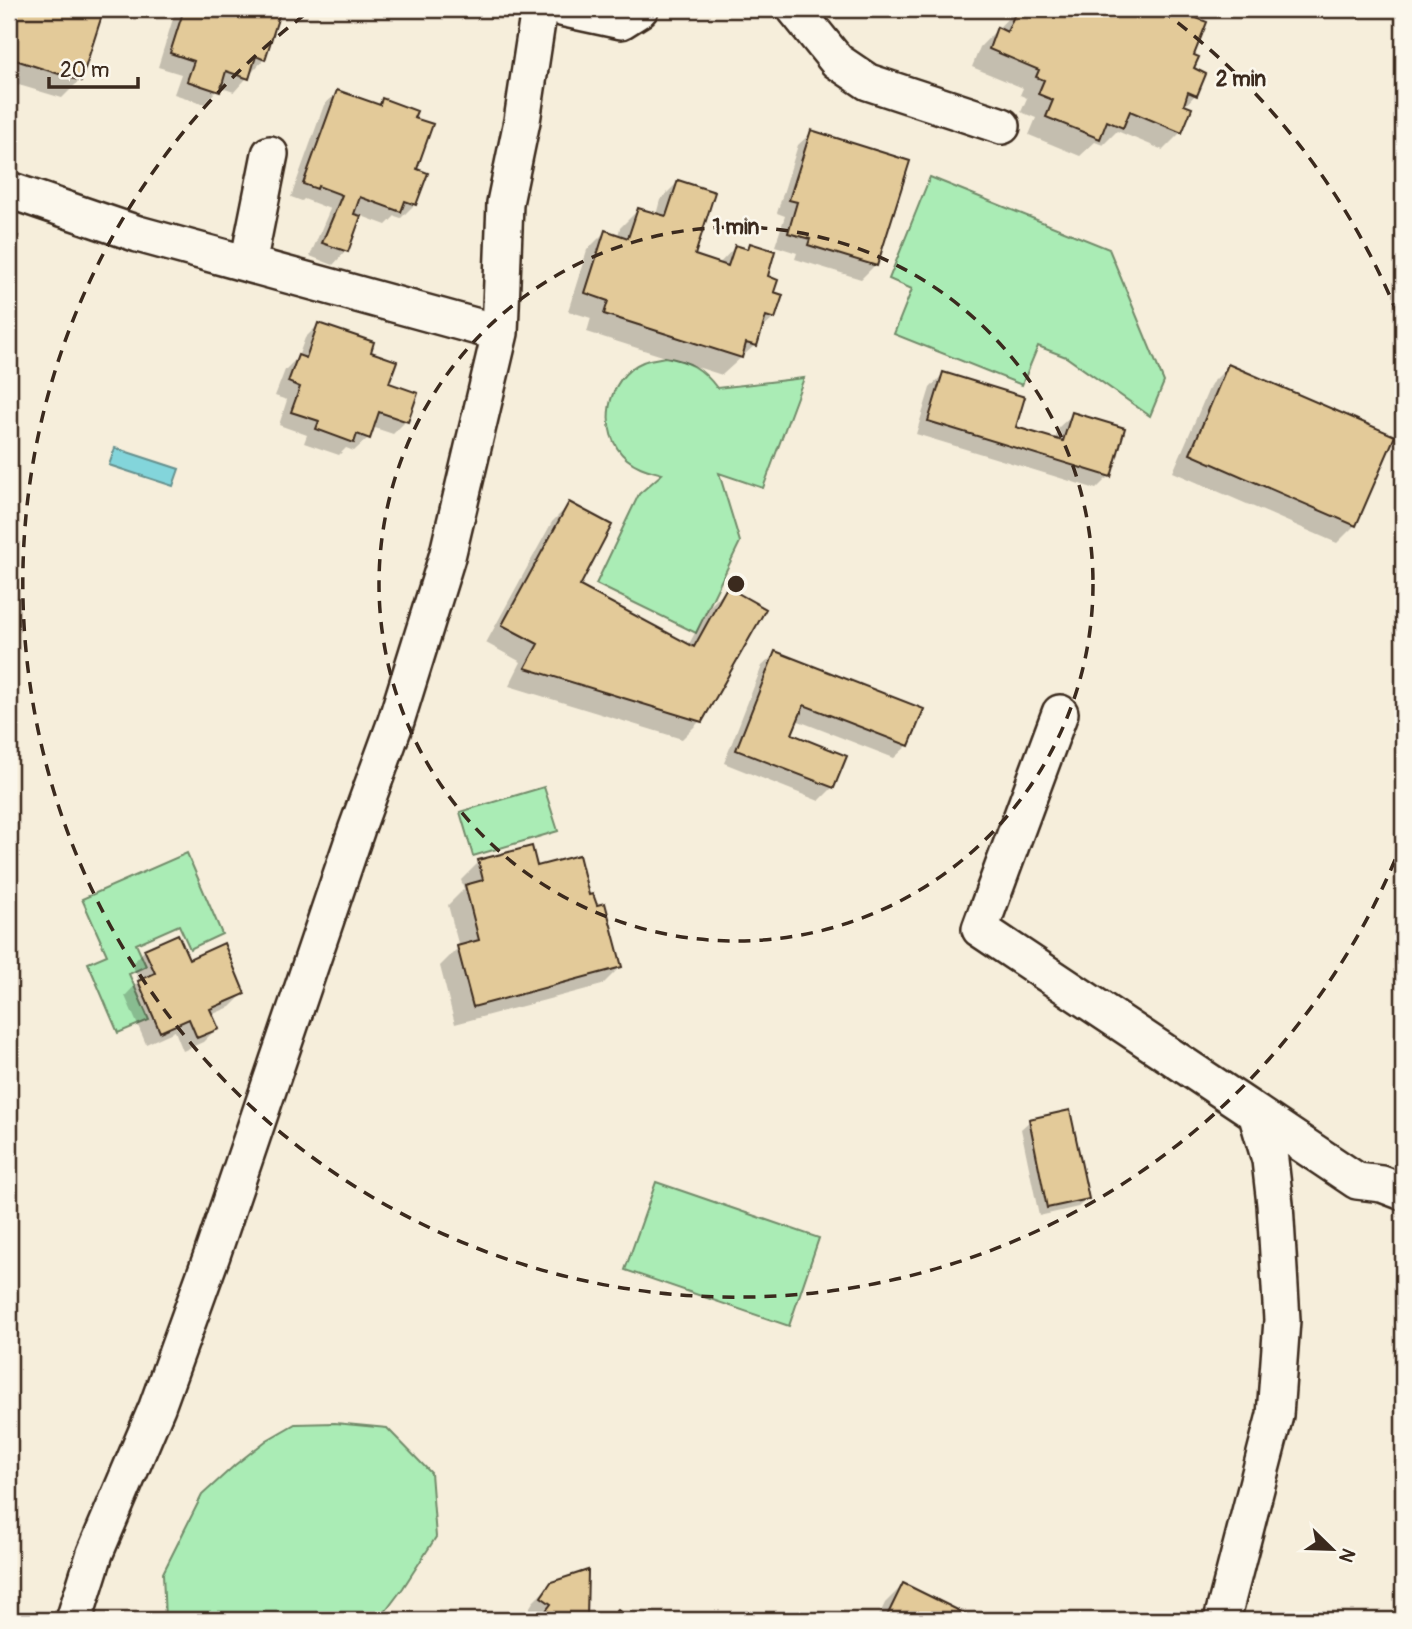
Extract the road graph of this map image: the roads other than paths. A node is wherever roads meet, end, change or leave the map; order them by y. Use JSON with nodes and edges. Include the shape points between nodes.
{"nodes":[{"id":1,"x":539,"y":9,"type":"edge"},
{"id":2,"x":565,"y":9,"type":"edge"},
{"id":3,"x":640,"y":9,"type":"edge"},
{"id":4,"x":795,"y":9,"type":"edge"},
{"id":5,"x":1002,"y":126,"type":"dead end"},
{"id":6,"x":270,"y":154,"type":"dead end"},
{"id":7,"x":9,"y":190,"type":"edge"},
{"id":8,"x":248,"y":264,"type":"junction"},
{"id":9,"x":500,"y":333,"type":"junction"},
{"id":10,"x":1060,"y":713,"type":"dead end"},
{"id":11,"x":1255,"y":1113,"type":"junction"},
{"id":12,"x":1403,"y":1192,"type":"edge"},
{"id":13,"x":74,"y":1620,"type":"edge"},
{"id":14,"x":1222,"y":1620,"type":"edge"}],
"edges":[{"from":1,"to":9,"type":"street","via":[[523,121],[505,203]]},
{"from":2,"to":3,"type":"street","via":[[621,21]]},
{"from":4,"to":5,"type":"street","via":[[837,61],[868,82]]},
{"from":6,"to":8,"type":"street"},
{"from":7,"to":8,"type":"street","via":[[138,234]]},
{"from":8,"to":9,"type":"street"},
{"from":9,"to":13,"type":"street","via":[[447,557],[396,721],[212,1255],[157,1407],[95,1553]]},
{"from":10,"to":11,"type":"street","via":[[980,929]]},
{"from":11,"to":12,"type":"street","via":[[1357,1181]]},
{"from":11,"to":14,"type":"street","via":[[1270,1160],[1282,1320],[1275,1415]]}]}
